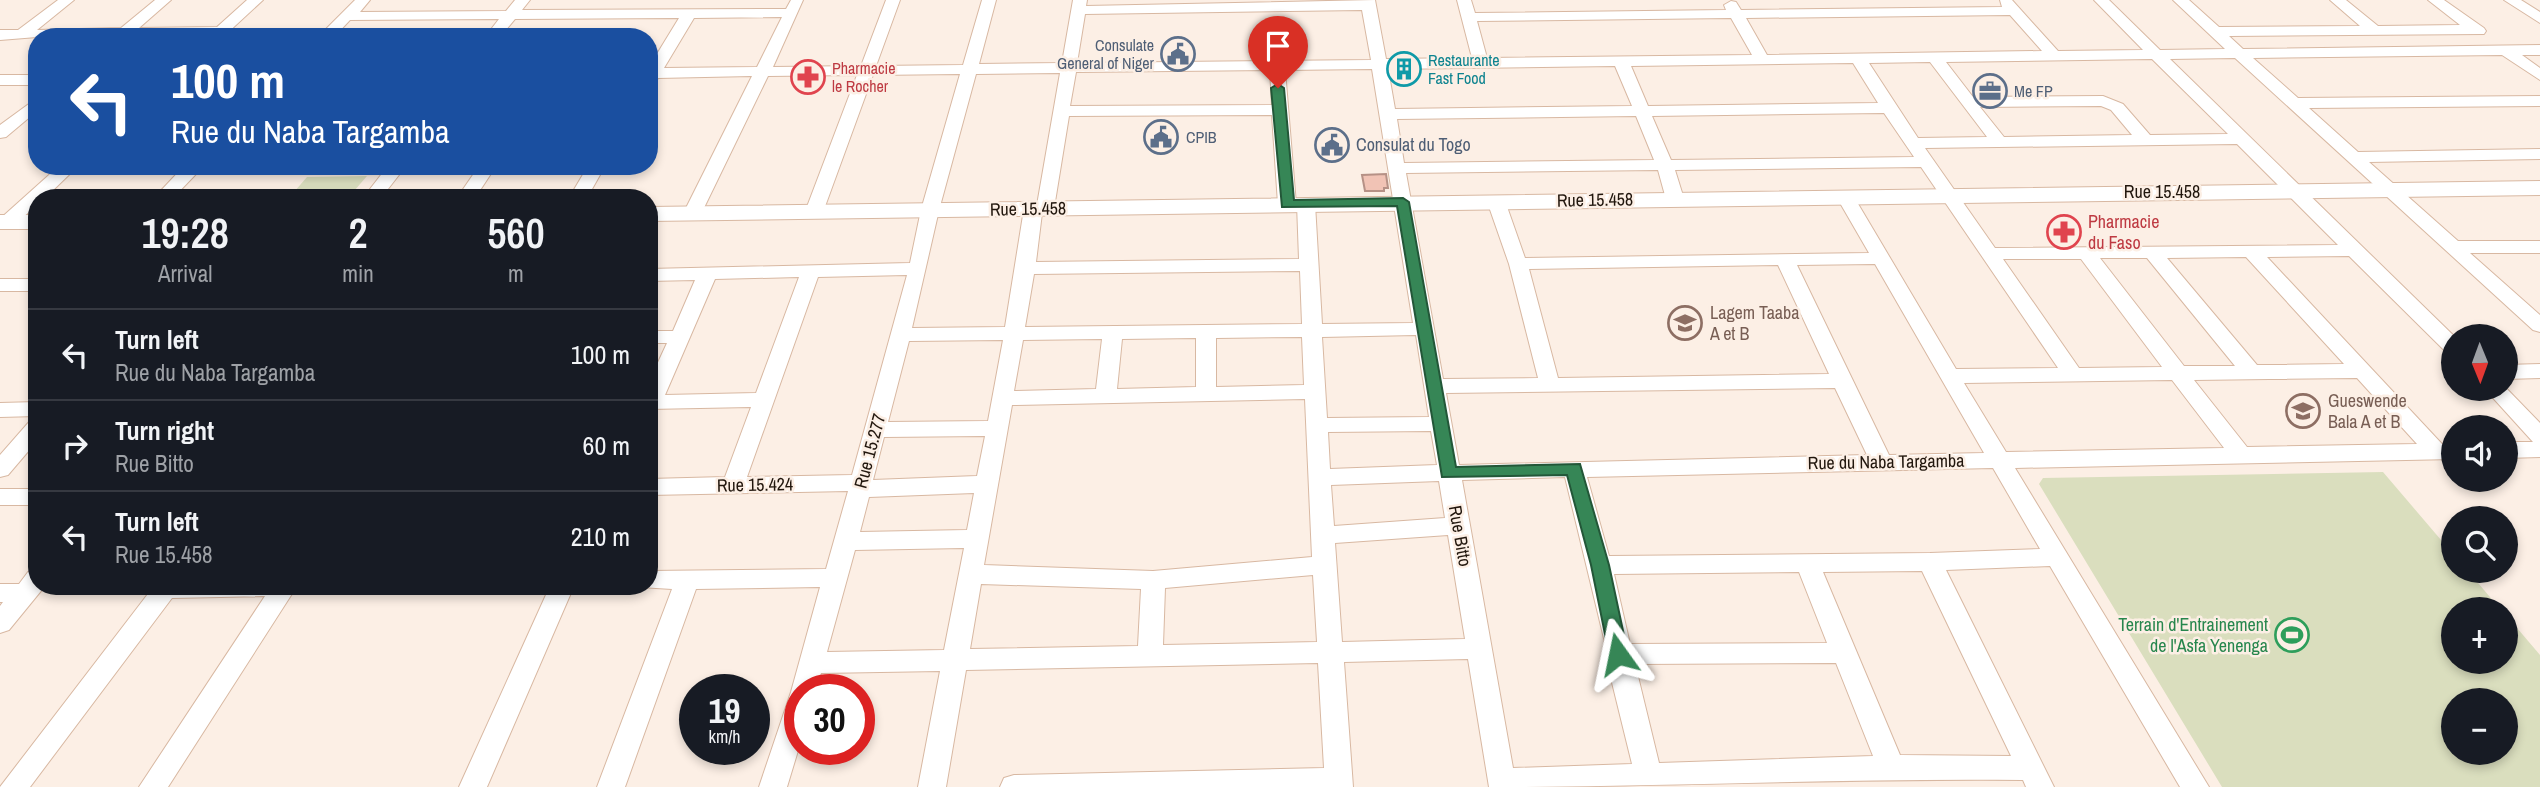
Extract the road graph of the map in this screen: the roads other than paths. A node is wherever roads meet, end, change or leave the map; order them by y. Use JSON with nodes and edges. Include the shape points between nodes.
{"nodes":[{"id":1,"x":67,"y":0,"type":"edge"},
{"id":2,"x":164,"y":0,"type":"edge"},
{"id":3,"x":256,"y":0,"type":"edge"},
{"id":4,"x":363,"y":0,"type":"edge"},
{"id":5,"x":523,"y":0,"type":"edge"},
{"id":6,"x":893,"y":0,"type":"edge"},
{"id":7,"x":989,"y":0,"type":"edge"},
{"id":8,"x":1464,"y":0,"type":"edge"},
{"id":9,"x":1569,"y":0,"type":"edge"},
{"id":10,"x":2101,"y":0,"type":"edge"},
{"id":11,"x":2180,"y":0,"type":"edge"},
{"id":12,"x":2336,"y":0,"type":"edge"},
{"id":13,"x":2435,"y":0,"type":"edge"},
{"id":14,"x":2511,"y":0,"type":"edge"},
{"id":15,"x":1369,"y":3,"type":"edge"},
{"id":16,"x":1079,"y":5,"type":"edge"},
{"id":17,"x":795,"y":6,"type":"edge"},
{"id":18,"x":1732,"y":6,"type":"edge"},
{"id":19,"x":2009,"y":6,"type":"edge"},
{"id":20,"x":689,"y":13,"type":"junction"},
{"id":21,"x":510,"y":15,"type":"junction"},
{"id":22,"x":1576,"y":15,"type":"junction"},
{"id":23,"x":347,"y":16,"type":"junction"},
{"id":24,"x":1468,"y":17,"type":"junction"},
{"id":25,"x":2540,"y":19,"type":"edge"},
{"id":26,"x":30,"y":28,"type":"edge"},
{"id":27,"x":129,"y":28,"type":"edge"},
{"id":28,"x":224,"y":28,"type":"edge"},
{"id":29,"x":335,"y":28,"type":"edge"},
{"id":30,"x":499,"y":28,"type":"edge"},
{"id":31,"x":28,"y":29,"type":"edge"},
{"id":32,"x":2475,"y":29,"type":"junction"},
{"id":33,"x":2374,"y":30,"type":"junction"},
{"id":34,"x":2215,"y":32,"type":"junction"},
{"id":35,"x":22,"y":34,"type":"junction"},
{"id":36,"x":28,"y":34,"type":"edge"},
{"id":37,"x":0,"y":35,"type":"edge"},
{"id":38,"x":2540,"y":50,"type":"edge"},
{"id":39,"x":2507,"y":51,"type":"junction"},
{"id":40,"x":2156,"y":55,"type":"junction"},
{"id":41,"x":2241,"y":55,"type":"junction"},
{"id":42,"x":1934,"y":57,"type":"junction"},
{"id":43,"x":2054,"y":57,"type":"junction"},
{"id":44,"x":1858,"y":58,"type":"junction"},
{"id":45,"x":1762,"y":59,"type":"junction"},
{"id":46,"x":1622,"y":61,"type":"junction"},
{"id":47,"x":1481,"y":63,"type":"junction"},
{"id":48,"x":658,"y":64,"type":"edge"},
{"id":49,"x":1380,"y":64,"type":"junction"},
{"id":50,"x":1276,"y":65,"type":"junction"},
{"id":51,"x":1067,"y":67,"type":"junction"},
{"id":52,"x":970,"y":69,"type":"junction"},
{"id":53,"x":866,"y":70,"type":"junction"},
{"id":54,"x":765,"y":71,"type":"junction"},
{"id":55,"x":658,"y":75,"type":"edge"},
{"id":56,"x":2540,"y":75,"type":"edge"},
{"id":57,"x":0,"y":80,"type":"edge"},
{"id":58,"x":28,"y":80,"type":"edge"},
{"id":59,"x":2540,"y":101,"type":"edge"},
{"id":60,"x":1967,"y":102,"type":"junction"},
{"id":61,"x":2294,"y":103,"type":"junction"},
{"id":62,"x":1889,"y":108,"type":"junction"},
{"id":63,"x":28,"y":110,"type":"edge"},
{"id":64,"x":1279,"y":110,"type":"junction"},
{"id":65,"x":1062,"y":111,"type":"junction"},
{"id":66,"x":1643,"y":112,"type":"junction"},
{"id":67,"x":1387,"y":114,"type":"junction"},
{"id":68,"x":0,"y":133,"type":"edge"},
{"id":69,"x":2242,"y":139,"type":"junction"},
{"id":70,"x":2145,"y":140,"type":"junction"},
{"id":71,"x":1999,"y":142,"type":"junction"},
{"id":72,"x":1912,"y":143,"type":"junction"},
{"id":73,"x":2540,"y":155,"type":"edge"},
{"id":74,"x":2355,"y":157,"type":"junction"},
{"id":75,"x":1925,"y":162,"type":"junction"},
{"id":76,"x":1665,"y":166,"type":"junction"},
{"id":77,"x":1396,"y":168,"type":"junction"},
{"id":78,"x":59,"y":175,"type":"edge"},
{"id":79,"x":185,"y":175,"type":"edge"},
{"id":80,"x":390,"y":175,"type":"edge"},
{"id":81,"x":2540,"y":188,"type":"edge"},
{"id":82,"x":43,"y":189,"type":"edge"},
{"id":83,"x":172,"y":189,"type":"edge"},
{"id":84,"x":379,"y":189,"type":"edge"},
{"id":85,"x":2392,"y":190,"type":"junction"},
{"id":86,"x":2295,"y":191,"type":"junction"},
{"id":87,"x":1949,"y":194,"type":"junction"},
{"id":88,"x":1845,"y":196,"type":"junction"},
{"id":89,"x":1675,"y":199,"type":"junction"},
{"id":90,"x":1496,"y":201,"type":"junction"},
{"id":91,"x":28,"y":202,"type":"edge"},
{"id":92,"x":1403,"y":202,"type":"junction"},
{"id":93,"x":1296,"y":204,"type":"junction"},
{"id":94,"x":1039,"y":208,"type":"junction"},
{"id":95,"x":930,"y":210,"type":"junction"},
{"id":96,"x":814,"y":212,"type":"junction"},
{"id":97,"x":658,"y":214,"type":"edge"},
{"id":98,"x":692,"y":214,"type":"junction"},
{"id":99,"x":4,"y":222,"type":"edge"},
{"id":100,"x":28,"y":222,"type":"edge"},
{"id":101,"x":2455,"y":247,"type":"junction"},
{"id":102,"x":2540,"y":247,"type":"edge"},
{"id":103,"x":2355,"y":250,"type":"junction"},
{"id":104,"x":2252,"y":252,"type":"junction"},
{"id":105,"x":2086,"y":253,"type":"junction"},
{"id":106,"x":2153,"y":253,"type":"junction"},
{"id":107,"x":1989,"y":254,"type":"junction"},
{"id":108,"x":1882,"y":258,"type":"junction"},
{"id":109,"x":1785,"y":260,"type":"junction"},
{"id":110,"x":1518,"y":264,"type":"junction"},
{"id":111,"x":1308,"y":265,"type":"junction"},
{"id":112,"x":1026,"y":268,"type":"junction"},
{"id":113,"x":918,"y":269,"type":"junction"},
{"id":114,"x":810,"y":273,"type":"junction"},
{"id":115,"x":658,"y":275,"type":"edge"},
{"id":116,"x":707,"y":275,"type":"junction"},
{"id":117,"x":0,"y":285,"type":"edge"},
{"id":118,"x":28,"y":285,"type":"edge"},
{"id":119,"x":2540,"y":326,"type":"edge"},
{"id":120,"x":1424,"y":329,"type":"junction"},
{"id":121,"x":1311,"y":330,"type":"junction"},
{"id":122,"x":1206,"y":332,"type":"junction"},
{"id":123,"x":1113,"y":334,"type":"junction"},
{"id":124,"x":901,"y":335,"type":"junction"},
{"id":125,"x":1014,"y":335,"type":"junction"},
{"id":126,"x":2441,"y":335,"type":"edge"},
{"id":127,"x":658,"y":337,"type":"edge"},
{"id":128,"x":679,"y":337,"type":"junction"},
{"id":129,"x":2361,"y":371,"type":"junction"},
{"id":130,"x":2540,"y":371,"type":"edge"},
{"id":131,"x":2518,"y":372,"type":"edge"},
{"id":132,"x":2179,"y":373,"type":"junction"},
{"id":133,"x":2252,"y":373,"type":"junction"},
{"id":134,"x":2073,"y":375,"type":"junction"},
{"id":135,"x":1950,"y":376,"type":"junction"},
{"id":136,"x":1843,"y":381,"type":"junction"},
{"id":137,"x":658,"y":384,"type":"edge"},
{"id":138,"x":1550,"y":384,"type":"junction"},
{"id":139,"x":1433,"y":386,"type":"junction"},
{"id":140,"x":1314,"y":392,"type":"junction"},
{"id":141,"x":1206,"y":394,"type":"junction"},
{"id":142,"x":1106,"y":396,"type":"junction"},
{"id":143,"x":1002,"y":398,"type":"junction"},
{"id":144,"x":764,"y":400,"type":"junction"},
{"id":145,"x":2506,"y":401,"type":"edge"},
{"id":146,"x":658,"y":402,"type":"edge"},
{"id":147,"x":28,"y":409,"type":"edge"},
{"id":148,"x":0,"y":410,"type":"edge"},
{"id":149,"x":1440,"y":424,"type":"junction"},
{"id":150,"x":1316,"y":425,"type":"junction"},
{"id":151,"x":997,"y":428,"type":"junction"},
{"id":152,"x":876,"y":430,"type":"junction"},
{"id":153,"x":2540,"y":436,"type":"edge"},
{"id":154,"x":28,"y":438,"type":"edge"},
{"id":155,"x":2441,"y":447,"type":"edge"},
{"id":156,"x":2540,"y":449,"type":"edge"},
{"id":157,"x":2518,"y":450,"type":"edge"},
{"id":158,"x":2441,"y":451,"type":"edge"},
{"id":159,"x":2241,"y":455,"type":"junction"},
{"id":160,"x":1999,"y":460,"type":"junction"},
{"id":161,"x":1881,"y":462,"type":"junction"},
{"id":162,"x":0,"y":469,"type":"edge"},
{"id":163,"x":1574,"y":469,"type":"junction"},
{"id":164,"x":1448,"y":473,"type":"junction"},
{"id":165,"x":1319,"y":477,"type":"junction"},
{"id":166,"x":986,"y":484,"type":"junction"},
{"id":167,"x":733,"y":485,"type":"junction"},
{"id":168,"x":860,"y":486,"type":"junction"},
{"id":169,"x":658,"y":487,"type":"edge"},
{"id":170,"x":28,"y":497,"type":"edge"},
{"id":171,"x":0,"y":498,"type":"edge"},
{"id":172,"x":1458,"y":526,"type":"junction"},
{"id":173,"x":1323,"y":535,"type":"junction"},
{"id":174,"x":977,"y":539,"type":"junction"},
{"id":175,"x":846,"y":541,"type":"junction"},
{"id":176,"x":2057,"y":557,"type":"junction"},
{"id":177,"x":1930,"y":562,"type":"junction"},
{"id":178,"x":1807,"y":563,"type":"junction"},
{"id":179,"x":1325,"y":565,"type":"junction"},
{"id":180,"x":1600,"y":565,"type":"junction"},
{"id":181,"x":971,"y":574,"type":"junction"},
{"id":182,"x":836,"y":578,"type":"junction"},
{"id":183,"x":658,"y":580,"type":"edge"},
{"id":184,"x":687,"y":580,"type":"junction"},
{"id":185,"x":1153,"y":580,"type":"junction"},
{"id":186,"x":28,"y":587,"type":"edge"},
{"id":187,"x":28,"y":590,"type":"edge"},
{"id":188,"x":0,"y":593,"type":"edge"},
{"id":189,"x":162,"y":595,"type":"edge"},
{"id":190,"x":278,"y":595,"type":"edge"},
{"id":191,"x":558,"y":595,"type":"edge"},
{"id":192,"x":0,"y":623,"type":"edge"},
{"id":193,"x":1479,"y":649,"type":"junction"},
{"id":194,"x":1331,"y":652,"type":"junction"},
{"id":195,"x":1844,"y":653,"type":"junction"},
{"id":196,"x":1618,"y":654,"type":"junction"},
{"id":197,"x":1150,"y":656,"type":"junction"},
{"id":198,"x":955,"y":660,"type":"junction"},
{"id":199,"x":811,"y":663,"type":"junction"},
{"id":200,"x":808,"y":674,"type":"edge"},
{"id":201,"x":784,"y":752,"type":"edge"},
{"id":202,"x":1891,"y":767,"type":"junction"},
{"id":203,"x":1648,"y":776,"type":"junction"},
{"id":204,"x":2035,"y":777,"type":"edge"},
{"id":205,"x":1339,"y":784,"type":"edge"},
{"id":206,"x":1502,"y":784,"type":"edge"},
{"id":207,"x":14,"y":787,"type":"edge"},
{"id":208,"x":153,"y":787,"type":"edge"},
{"id":209,"x":473,"y":787,"type":"edge"},
{"id":210,"x":611,"y":787,"type":"edge"},
{"id":211,"x":773,"y":787,"type":"edge"},
{"id":212,"x":932,"y":787,"type":"edge"},
{"id":213,"x":1014,"y":787,"type":"edge"},
{"id":214,"x":2196,"y":787,"type":"edge"}],
"edges":[{"from":1,"to":26,"type":"street"},
{"from":2,"to":27,"type":"street"},
{"from":3,"to":28,"type":"street"},
{"from":4,"to":23,"type":"street"},
{"from":5,"to":21,"type":"street"},
{"from":6,"to":53,"type":"street"},
{"from":7,"to":52,"type":"street","name":"Rue 15.277"},
{"from":8,"to":24,"type":"street"},
{"from":9,"to":22,"type":"street"},
{"from":10,"to":40,"type":"street"},
{"from":11,"to":34,"type":"street"},
{"from":12,"to":33,"type":"street"},
{"from":13,"to":32,"type":"street"},
{"from":14,"to":25,"type":"street"},
{"from":15,"to":16,"type":"street"},
{"from":15,"to":49,"type":"street","name":"Rue Bitto"},
{"from":16,"to":51,"type":"street"},
{"from":17,"to":20,"type":"street"},
{"from":17,"to":54,"type":"street"},
{"from":18,"to":19,"type":"street"},
{"from":18,"to":22,"type":"street"},
{"from":18,"to":45,"type":"street"},
{"from":19,"to":43,"type":"street"},
{"from":20,"to":21,"type":"street"},
{"from":20,"to":48,"type":"street"},
{"from":21,"to":23,"type":"street"},
{"from":21,"to":30,"type":"street"},
{"from":22,"to":24,"type":"street"},
{"from":23,"to":29,"type":"street"},
{"from":24,"to":47,"type":"street"},
{"from":31,"to":35,"type":"street"},
{"from":32,"to":33,"type":"street"},
{"from":32,"to":39,"type":"street"},
{"from":33,"to":34,"type":"street"},
{"from":34,"to":41,"type":"street"},
{"from":35,"to":36,"type":"street"},
{"from":35,"to":37,"type":"street"},
{"from":38,"to":39,"type":"street"},
{"from":39,"to":41,"type":"street"},
{"from":39,"to":56,"type":"street"},
{"from":40,"to":41,"type":"street"},
{"from":40,"to":43,"type":"street"},
{"from":40,"to":69,"type":"street"},
{"from":41,"to":61,"type":"street"},
{"from":42,"to":43,"type":"street"},
{"from":42,"to":44,"type":"street"},
{"from":42,"to":60,"type":"street"},
{"from":44,"to":45,"type":"street"},
{"from":44,"to":62,"type":"street"},
{"from":45,"to":46,"type":"street"},
{"from":46,"to":47,"type":"street"},
{"from":46,"to":66,"type":"street"},
{"from":47,"to":49,"type":"street"},
{"from":49,"to":50,"type":"street"},
{"from":49,"to":67,"type":"street","name":"Rue Bitto"},
{"from":50,"to":51,"type":"street"},
{"from":50,"to":64,"type":"street"},
{"from":51,"to":52,"type":"street"},
{"from":51,"to":65,"type":"street"},
{"from":52,"to":53,"type":"street"},
{"from":52,"to":95,"type":"street","name":"Rue 15.277"},
{"from":53,"to":54,"type":"street"},
{"from":53,"to":96,"type":"street"},
{"from":54,"to":55,"type":"street"},
{"from":54,"to":98,"type":"street"},
{"from":57,"to":58,"type":"street"},
{"from":59,"to":61,"type":"street"},
{"from":60,"to":70,"type":"street","via":[[2103,101],[2117,107]]},
{"from":60,"to":71,"type":"street"},
{"from":61,"to":74,"type":"street"},
{"from":62,"to":66,"type":"street"},
{"from":62,"to":72,"type":"street"},
{"from":63,"to":68,"type":"street"},
{"from":64,"to":65,"type":"street"},
{"from":64,"to":93,"type":"street"},
{"from":65,"to":94,"type":"street"},
{"from":66,"to":67,"type":"street"},
{"from":66,"to":76,"type":"street"},
{"from":67,"to":77,"type":"street","name":"Rue Bitto"},
{"from":69,"to":70,"type":"street"},
{"from":69,"to":86,"type":"street"},
{"from":70,"to":71,"type":"street"},
{"from":71,"to":72,"type":"street"},
{"from":72,"to":75,"type":"street"},
{"from":73,"to":74,"type":"street"},
{"from":74,"to":85,"type":"street"},
{"from":75,"to":76,"type":"street"},
{"from":75,"to":87,"type":"street"},
{"from":76,"to":77,"type":"street"},
{"from":76,"to":89,"type":"street"},
{"from":77,"to":92,"type":"street","name":"Rue Bitto"},
{"from":78,"to":82,"type":"street"},
{"from":79,"to":83,"type":"street"},
{"from":80,"to":84,"type":"street"},
{"from":81,"to":85,"type":"main road","name":"Rue 15.458"},
{"from":85,"to":86,"type":"main road","name":"Rue 15.458"},
{"from":85,"to":101,"type":"street"},
{"from":86,"to":87,"type":"main road","name":"Rue 15.458"},
{"from":86,"to":103,"type":"street"},
{"from":87,"to":88,"type":"main road","name":"Rue 15.458"},
{"from":87,"to":107,"type":"street"},
{"from":88,"to":89,"type":"main road","name":"Rue 15.458"},
{"from":88,"to":108,"type":"street"},
{"from":89,"to":90,"type":"main road","name":"Rue 15.458"},
{"from":90,"to":92,"type":"main road","name":"Rue 15.458"},
{"from":90,"to":110,"type":"street"},
{"from":91,"to":99,"type":"street"},
{"from":92,"to":93,"type":"main road","name":"Rue 15.458"},
{"from":92,"to":120,"type":"street","name":"Rue Bitto"},
{"from":93,"to":94,"type":"main road","name":"Rue 15.458"},
{"from":93,"to":111,"type":"street"},
{"from":94,"to":95,"type":"main road","name":"Rue 15.458"},
{"from":94,"to":112,"type":"street"},
{"from":95,"to":96,"type":"main road","name":"Rue 15.458"},
{"from":95,"to":113,"type":"street","name":"Rue 15.277"},
{"from":96,"to":98,"type":"main road","name":"Rue 15.458"},
{"from":97,"to":98,"type":"main road","name":"Rue 15.458"},
{"from":99,"to":100,"type":"main road"},
{"from":101,"to":102,"type":"street"},
{"from":101,"to":119,"type":"street"},
{"from":103,"to":104,"type":"street"},
{"from":103,"to":126,"type":"street"},
{"from":104,"to":106,"type":"street"},
{"from":104,"to":129,"type":"street"},
{"from":105,"to":106,"type":"street"},
{"from":105,"to":107,"type":"street"},
{"from":105,"to":132,"type":"street"},
{"from":106,"to":133,"type":"street"},
{"from":107,"to":134,"type":"street"},
{"from":108,"to":109,"type":"street"},
{"from":108,"to":135,"type":"street"},
{"from":109,"to":110,"type":"street"},
{"from":109,"to":136,"type":"street"},
{"from":110,"to":138,"type":"street"},
{"from":111,"to":112,"type":"street"},
{"from":111,"to":121,"type":"street"},
{"from":112,"to":125,"type":"street"},
{"from":113,"to":114,"type":"street"},
{"from":113,"to":124,"type":"street","name":"Rue 15.277"},
{"from":114,"to":116,"type":"street"},
{"from":114,"to":144,"type":"street"},
{"from":115,"to":116,"type":"street"},
{"from":116,"to":128,"type":"street"},
{"from":117,"to":118,"type":"street"},
{"from":120,"to":121,"type":"street"},
{"from":120,"to":139,"type":"street","name":"Rue Bitto"},
{"from":121,"to":122,"type":"street"},
{"from":121,"to":140,"type":"street"},
{"from":122,"to":123,"type":"street"},
{"from":122,"to":141,"type":"street"},
{"from":123,"to":125,"type":"street"},
{"from":123,"to":142,"type":"street"},
{"from":124,"to":125,"type":"street"},
{"from":124,"to":152,"type":"street","name":"Rue 15.277"},
{"from":125,"to":143,"type":"street"},
{"from":127,"to":128,"type":"street"},
{"from":128,"to":137,"type":"street"},
{"from":129,"to":133,"type":"street"},
{"from":129,"to":155,"type":"street"},
{"from":130,"to":131,"type":"street"},
{"from":132,"to":133,"type":"street"},
{"from":132,"to":134,"type":"street"},
{"from":132,"to":159,"type":"street"},
{"from":134,"to":135,"type":"street"},
{"from":135,"to":160,"type":"street"},
{"from":136,"to":138,"type":"street"},
{"from":136,"to":161,"type":"street"},
{"from":138,"to":139,"type":"street"},
{"from":139,"to":149,"type":"street","name":"Rue Bitto"},
{"from":140,"to":141,"type":"street"},
{"from":140,"to":150,"type":"street"},
{"from":141,"to":142,"type":"street"},
{"from":142,"to":143,"type":"street"},
{"from":143,"to":151,"type":"street"},
{"from":144,"to":146,"type":"street"},
{"from":144,"to":167,"type":"street"},
{"from":145,"to":153,"type":"street"},
{"from":147,"to":148,"type":"street"},
{"from":149,"to":150,"type":"street"},
{"from":149,"to":164,"type":"street","name":"Rue Bitto"},
{"from":150,"to":165,"type":"street"},
{"from":151,"to":152,"type":"street"},
{"from":151,"to":166,"type":"street"},
{"from":152,"to":168,"type":"street","name":"Rue 15.277"},
{"from":154,"to":162,"type":"street"},
{"from":156,"to":157,"type":"street"},
{"from":158,"to":159,"type":"street","name":"Rue du Naba Targamba"},
{"from":159,"to":160,"type":"street","name":"Rue du Naba Targamba"},
{"from":160,"to":161,"type":"street","name":"Rue du Naba Targamba"},
{"from":160,"to":176,"type":"street"},
{"from":161,"to":163,"type":"street","name":"Rue du Naba Targamba"},
{"from":163,"to":164,"type":"street","name":"Rue du Naba Targamba"},
{"from":163,"to":180,"type":"street"},
{"from":164,"to":165,"type":"street","name":"Rue du Naba Targamba"},
{"from":164,"to":172,"type":"street","name":"Rue Bitto"},
{"from":165,"to":173,"type":"street"},
{"from":166,"to":168,"type":"street","name":"Rue 15.424"},
{"from":166,"to":174,"type":"street"},
{"from":167,"to":168,"type":"street","name":"Rue 15.424"},
{"from":167,"to":169,"type":"street","name":"Rue 15.424"},
{"from":168,"to":175,"type":"street","name":"Rue 15.277"},
{"from":170,"to":171,"type":"street"},
{"from":172,"to":173,"type":"street"},
{"from":172,"to":193,"type":"street","name":"Rue Bitto"},
{"from":173,"to":179,"type":"street"},
{"from":174,"to":175,"type":"street"},
{"from":174,"to":181,"type":"street"},
{"from":175,"to":182,"type":"street","name":"Rue 15.277"},
{"from":176,"to":177,"type":"street"},
{"from":176,"to":214,"type":"street"},
{"from":177,"to":178,"type":"street"},
{"from":177,"to":204,"type":"street"},
{"from":178,"to":180,"type":"street"},
{"from":178,"to":195,"type":"street"},
{"from":179,"to":185,"type":"street"},
{"from":179,"to":194,"type":"street"},
{"from":180,"to":196,"type":"street"},
{"from":181,"to":185,"type":"street"},
{"from":181,"to":198,"type":"street"},
{"from":182,"to":184,"type":"street"},
{"from":182,"to":199,"type":"street","name":"Rue 15.277"},
{"from":183,"to":184,"type":"street"},
{"from":184,"to":210,"type":"street"},
{"from":185,"to":197,"type":"street"},
{"from":186,"to":188,"type":"street"},
{"from":187,"to":192,"type":"street"},
{"from":189,"to":207,"type":"street"},
{"from":190,"to":208,"type":"street"},
{"from":191,"to":209,"type":"street"},
{"from":193,"to":194,"type":"street"},
{"from":193,"to":206,"type":"street","name":"Rue Bitto"},
{"from":194,"to":197,"type":"street"},
{"from":194,"to":205,"type":"street"},
{"from":195,"to":196,"type":"street"},
{"from":195,"to":202,"type":"street"},
{"from":196,"to":203,"type":"street"},
{"from":197,"to":198,"type":"street"},
{"from":198,"to":199,"type":"street"},
{"from":198,"to":212,"type":"street"},
{"from":199,"to":200,"type":"street","name":"Rue 15.277"},
{"from":201,"to":211,"type":"street"},
{"from":202,"to":203,"type":"street"},
{"from":202,"to":204,"type":"street"},
{"from":203,"to":206,"type":"street"},
{"from":205,"to":213,"type":"street"}]}
